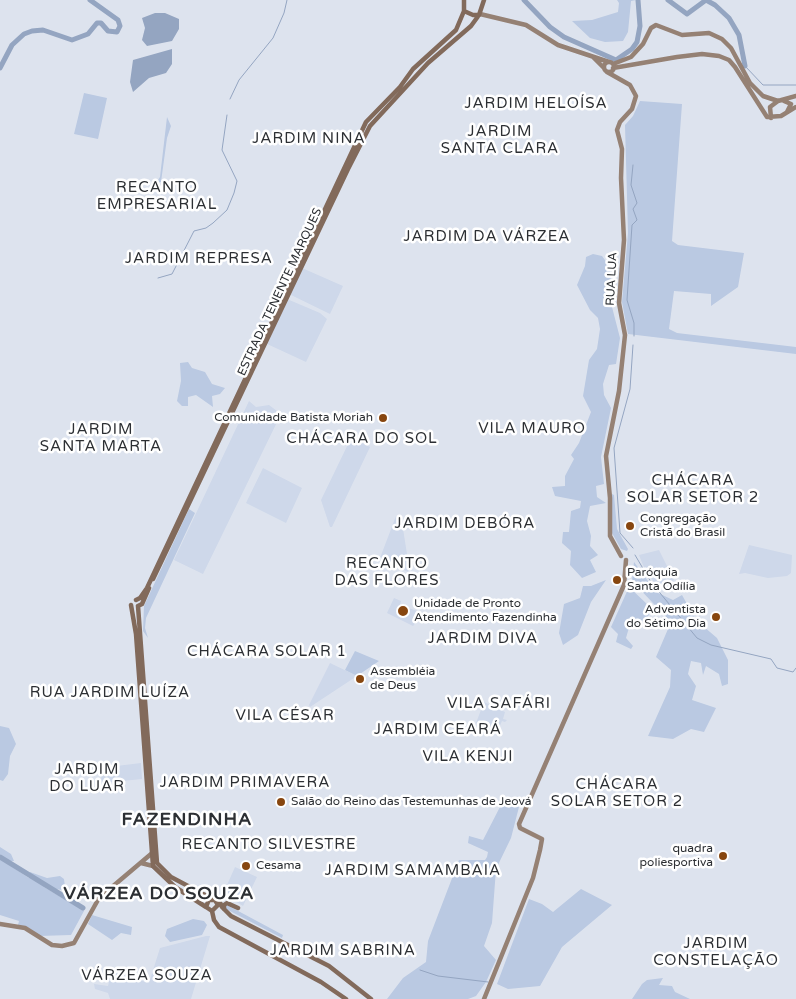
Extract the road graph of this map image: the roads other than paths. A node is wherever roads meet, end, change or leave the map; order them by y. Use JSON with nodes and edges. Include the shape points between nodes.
{"nodes":[{"id":1,"x":464,"y":0,"type":"edge"},
{"id":2,"x":483,"y":2,"type":"edge"},
{"id":3,"x":464,"y":11,"type":"junction"},
{"id":4,"x":479,"y":15,"type":"junction"},
{"id":5,"x":492,"y":16,"type":"junction"},
{"id":6,"x":593,"y":57,"type":"junction"},
{"id":7,"x":610,"y":67,"type":"junction"},
{"id":8,"x":746,"y":81,"type":"junction"},
{"id":9,"x":796,"y":96,"type":"edge"},
{"id":10,"x":781,"y":101,"type":"junction"},
{"id":11,"x":796,"y":107,"type":"edge"},
{"id":12,"x":787,"y":113,"type":"junction"},
{"id":13,"x":771,"y":118,"type":"junction"},
{"id":14,"x":136,"y":600,"type":"junction"},
{"id":15,"x":131,"y":605,"type":"junction"},
{"id":16,"x":138,"y":606,"type":"junction"},
{"id":17,"x":136,"y":634,"type":"junction"},
{"id":18,"x":142,"y":644,"type":"junction"},
{"id":19,"x":151,"y":854,"type":"junction"},
{"id":20,"x":141,"y":863,"type":"junction"},
{"id":21,"x":153,"y":866,"type":"junction"},
{"id":22,"x":209,"y":900,"type":"junction"},
{"id":23,"x":218,"y":902,"type":"junction"},
{"id":24,"x":206,"y":907,"type":"junction"},
{"id":25,"x":238,"y":908,"type":"dead end"},
{"id":26,"x":224,"y":909,"type":"junction"},
{"id":27,"x":212,"y":911,"type":"junction"},
{"id":28,"x":0,"y":924,"type":"edge"},
{"id":29,"x":346,"y":999,"type":"edge"},
{"id":30,"x":371,"y":999,"type":"edge"},
{"id":31,"x":484,"y":999,"type":"edge"}],
"edges":[{"from":1,"to":3,"type":"main road","name":"ESTRADA TENENTE MARQUES"},
{"from":2,"to":4,"type":"main road","name":"ESTRADA TENENTE MARQUES"},
{"from":2,"to":5,"type":"street"},
{"from":3,"to":4,"type":"main road","via":[[473,16]]},
{"from":3,"to":14,"type":"main road","name":"ESTRADA TENENTE MARQUES","via":[[456,30],[413,69],[400,88],[366,122],[146,588]]},
{"from":4,"to":5,"type":"street"},
{"from":4,"to":16,"type":"main road","name":"ESTRADA TENENTE MARQUES","via":[[471,26],[428,63],[370,126],[142,604]]},
{"from":5,"to":6,"type":"street","via":[[530,27],[558,45]]},
{"from":6,"to":7,"type":"street"},
{"from":6,"to":7,"type":"street"},
{"from":7,"to":8,"type":"street","via":[[714,55],[729,60]]},
{"from":7,"to":8,"type":"street","via":[[631,57],[651,28],[659,25],[680,34],[704,32],[722,39],[731,48]]},
{"from":7,"to":31,"type":"street","name":"RUA LUA","via":[[632,87],[636,96],[632,109],[620,122],[618,130],[622,149],[624,240],[618,303],[624,335],[619,391],[606,456],[609,529],[626,568],[624,585],[519,824],[520,828],[542,839],[533,878]]},
{"from":8,"to":10,"type":"street","via":[[763,96]]},
{"from":8,"to":13,"type":"street"},
{"from":9,"to":10,"type":"street"},
{"from":10,"to":12,"type":"street","via":[[791,104]]},
{"from":10,"to":13,"type":"street","via":[[770,107]]},
{"from":11,"to":12,"type":"street"},
{"from":12,"to":13,"type":"street"},
{"from":14,"to":15,"type":"main road","name":"ESTRADA TENENTE MARQUES"},
{"from":14,"to":16,"type":"main road"},
{"from":15,"to":16,"type":"main road"},
{"from":15,"to":17,"type":"main road"},
{"from":16,"to":18,"type":"main road"},
{"from":17,"to":18,"type":"main road","via":[[138,643]]},
{"from":17,"to":19,"type":"main road"},
{"from":18,"to":22,"type":"main road","via":[[157,863],[171,877]]},
{"from":19,"to":20,"type":"street"},
{"from":19,"to":21,"type":"main road"},
{"from":20,"to":21,"type":"street"},
{"from":20,"to":28,"type":"street","via":[[100,898],[74,943],[52,945],[25,928]]},
{"from":21,"to":24,"type":"main road","via":[[176,887]]},
{"from":22,"to":23,"type":"main road","via":[[215,895]]},
{"from":22,"to":24,"type":"main road"},
{"from":23,"to":26,"type":"main road"},
{"from":23,"to":27,"type":"main road"},
{"from":24,"to":27,"type":"main road"},
{"from":25,"to":26,"type":"main road","via":[[227,903]]},
{"from":26,"to":30,"type":"main road","via":[[231,916],[329,966]]},
{"from":27,"to":29,"type":"main road","via":[[215,922],[225,931]]}]}
